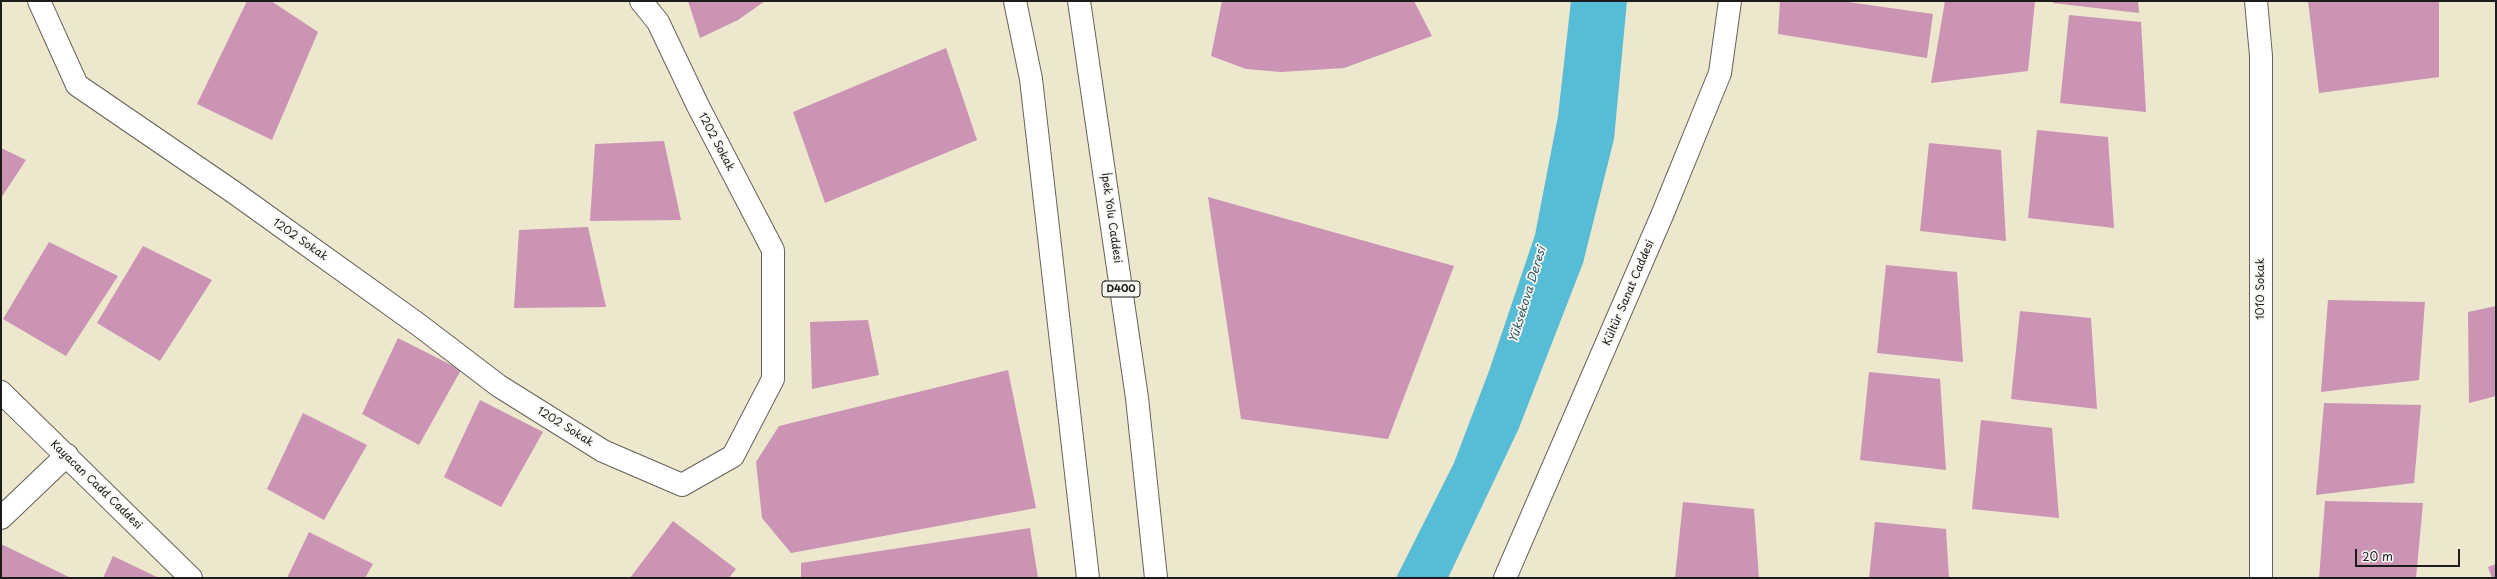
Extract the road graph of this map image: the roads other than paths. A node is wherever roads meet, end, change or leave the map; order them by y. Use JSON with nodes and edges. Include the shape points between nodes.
{"nodes":[{"id":1,"x":39,"y":1,"type":"edge"},
{"id":2,"x":641,"y":1,"type":"edge"},
{"id":3,"x":1015,"y":1,"type":"edge"},
{"id":4,"x":1080,"y":1,"type":"edge"},
{"id":5,"x":1730,"y":1,"type":"edge"},
{"id":6,"x":2256,"y":1,"type":"edge"},
{"id":7,"x":1,"y":392,"type":"edge"},
{"id":8,"x":67,"y":455,"type":"junction"},
{"id":9,"x":1,"y":518,"type":"edge"},
{"id":10,"x":191,"y":578,"type":"edge"},
{"id":11,"x":1088,"y":578,"type":"edge"},
{"id":12,"x":1156,"y":578,"type":"edge"},
{"id":13,"x":1505,"y":578,"type":"edge"},
{"id":14,"x":2261,"y":578,"type":"edge"}],
"edges":[{"from":1,"to":2,"type":"main road","name":"1202 Sokak","via":[[77,85],[406,315],[499,386],[603,451],[682,485],[733,456],[773,379],[773,250],[698,106],[658,22]]},
{"from":3,"to":11,"type":"main road","via":[[1031,79]]},
{"from":4,"to":12,"type":"main road","name":"İpek Yolu Caddesi","number":"D400","via":[[1137,398]]},
{"from":5,"to":13,"type":"main road","name":"Kültür Sanat Caddesi","via":[[1720,73],[1660,221]]},
{"from":6,"to":14,"type":"main road","name":"1010 Sokak","via":[[2261,56]]},
{"from":7,"to":8,"type":"main road","name":"Kayacan Cadd Caddesi"},
{"from":8,"to":9,"type":"main road"},
{"from":8,"to":10,"type":"main road","name":"Kayacan Cadd Caddesi"}]}
